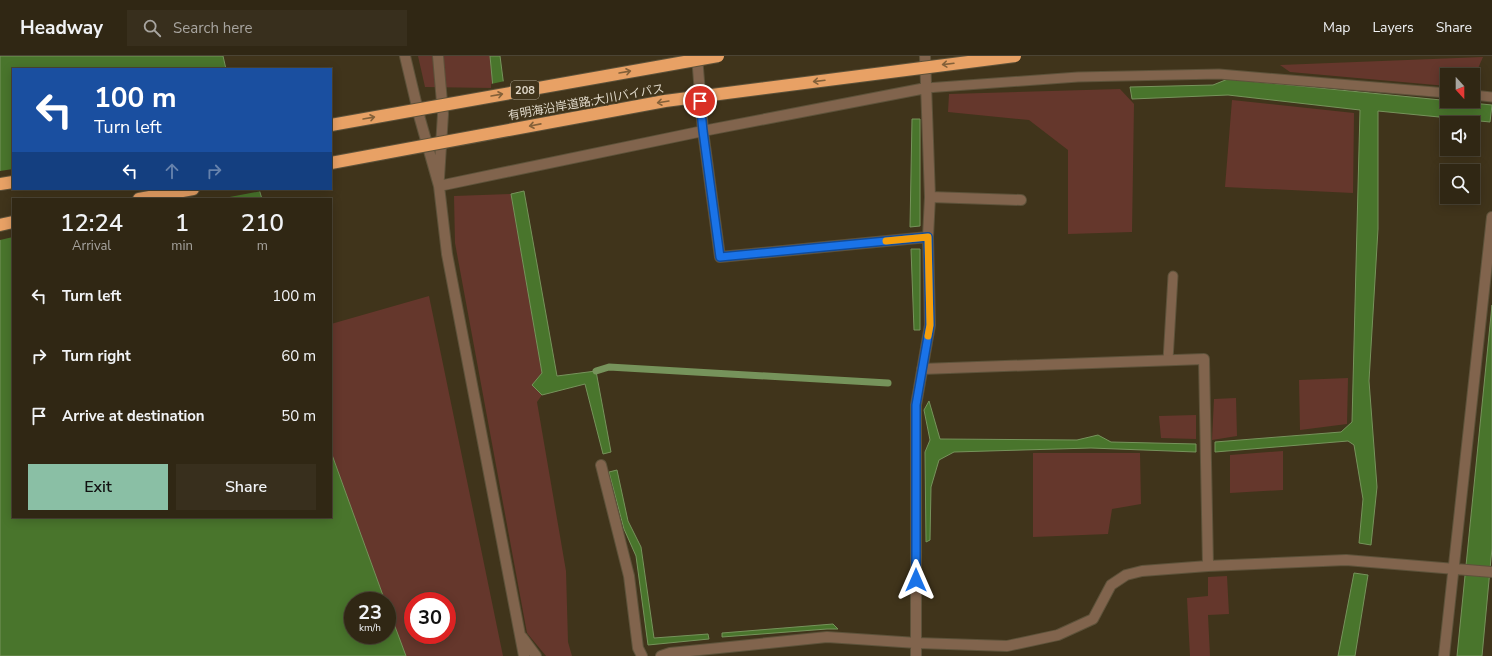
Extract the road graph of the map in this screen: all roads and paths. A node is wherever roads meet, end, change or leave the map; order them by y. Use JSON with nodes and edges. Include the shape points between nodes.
{"nodes":[{"id":1,"x":405,"y":56,"type":"edge"},
{"id":2,"x":438,"y":56,"type":"edge"},
{"id":3,"x":696,"y":56,"type":"edge"},
{"id":4,"x":718,"y":56,"type":"edge"},
{"id":5,"x":925,"y":56,"type":"edge"},
{"id":6,"x":1015,"y":56,"type":"edge"},
{"id":7,"x":926,"y":88,"type":"junction"},
{"id":8,"x":1440,"y":92,"type":"edge"},
{"id":9,"x":1480,"y":96,"type":"edge"},
{"id":10,"x":1492,"y":97,"type":"edge"},
{"id":11,"x":332,"y":125,"type":"edge"},
{"id":12,"x":703,"y":131,"type":"junction"},
{"id":13,"x":332,"y":163,"type":"edge"},
{"id":14,"x":12,"y":182,"type":"edge"},
{"id":15,"x":0,"y":184,"type":"edge"},
{"id":16,"x":439,"y":186,"type":"junction"},
{"id":17,"x":188,"y":190,"type":"edge"},
{"id":18,"x":930,"y":197,"type":"junction"},
{"id":19,"x":144,"y":198,"type":"edge"},
{"id":20,"x":1021,"y":200,"type":"dead end"},
{"id":21,"x":1492,"y":217,"type":"edge"},
{"id":22,"x":12,"y":222,"type":"edge"},
{"id":23,"x":0,"y":225,"type":"edge"},
{"id":24,"x":928,"y":237,"type":"junction"},
{"id":25,"x":1173,"y":276,"type":"dead end"},
{"id":26,"x":1168,"y":360,"type":"junction"},
{"id":27,"x":922,"y":369,"type":"junction"},
{"id":28,"x":601,"y":465,"type":"dead end"},
{"id":29,"x":1208,"y":566,"type":"junction"},
{"id":30,"x":1453,"y":568,"type":"junction"},
{"id":31,"x":1492,"y":572,"type":"edge"},
{"id":32,"x":521,"y":635,"type":"junction"},
{"id":33,"x":917,"y":643,"type":"junction"},
{"id":34,"x":524,"y":656,"type":"edge"},
{"id":35,"x":536,"y":656,"type":"edge"},
{"id":36,"x":642,"y":656,"type":"edge"},
{"id":37,"x":661,"y":656,"type":"edge"},
{"id":38,"x":916,"y":656,"type":"edge"},
{"id":39,"x":1444,"y":656,"type":"edge"}],
"edges":[{"from":1,"to":16,"type":"street"},
{"from":2,"to":16,"type":"street","via":[[443,114]]},
{"from":3,"to":12,"type":"street"},
{"from":11,"to":4,"type":"highway","name":"有明海沿岸道路;大川バイパス","number":"208","one_way":true,"bridge":true},
{"from":5,"to":7,"type":"street"},
{"from":6,"to":13,"type":"highway","name":"有明海沿岸道路;大川バイパス","one_way":true,"bridge":true,"via":[[665,101]]},
{"from":7,"to":8,"type":"lane","via":[[1078,77],[1219,74]]},
{"from":7,"to":12,"type":"street"},
{"from":7,"to":18,"type":"street"},
{"from":9,"to":10,"type":"lane"},
{"from":12,"to":16,"type":"street"},
{"from":12,"to":24,"type":"street","via":[[720,257]]},
{"from":14,"to":15,"type":"highway"},
{"from":16,"to":32,"type":"street","via":[[447,254]]},
{"from":17,"to":19,"type":"highway"},
{"from":18,"to":20,"type":"street"},
{"from":18,"to":24,"type":"street"},
{"from":21,"to":30,"type":"street"},
{"from":22,"to":23,"type":"highway"},
{"from":24,"to":27,"type":"street","via":[[930,325]]},
{"from":25,"to":26,"type":"lane"},
{"from":26,"to":27,"type":"street"},
{"from":26,"to":29,"type":"street","via":[[1204,359]]},
{"from":27,"to":33,"type":"street","via":[[916,405]]},
{"from":28,"to":36,"type":"street","via":[[629,576],[638,648]]},
{"from":29,"to":30,"type":"street","via":[[1346,560]]},
{"from":29,"to":33,"type":"street","via":[[1142,571],[1126,575],[1111,585],[1093,619],[1058,635],[1007,646]]},
{"from":30,"to":31,"type":"street"},
{"from":30,"to":39,"type":"street"},
{"from":32,"to":34,"type":"street"},
{"from":32,"to":35,"type":"street"},
{"from":33,"to":37,"type":"street","via":[[828,637],[670,652]]},
{"from":33,"to":38,"type":"street"}]}
